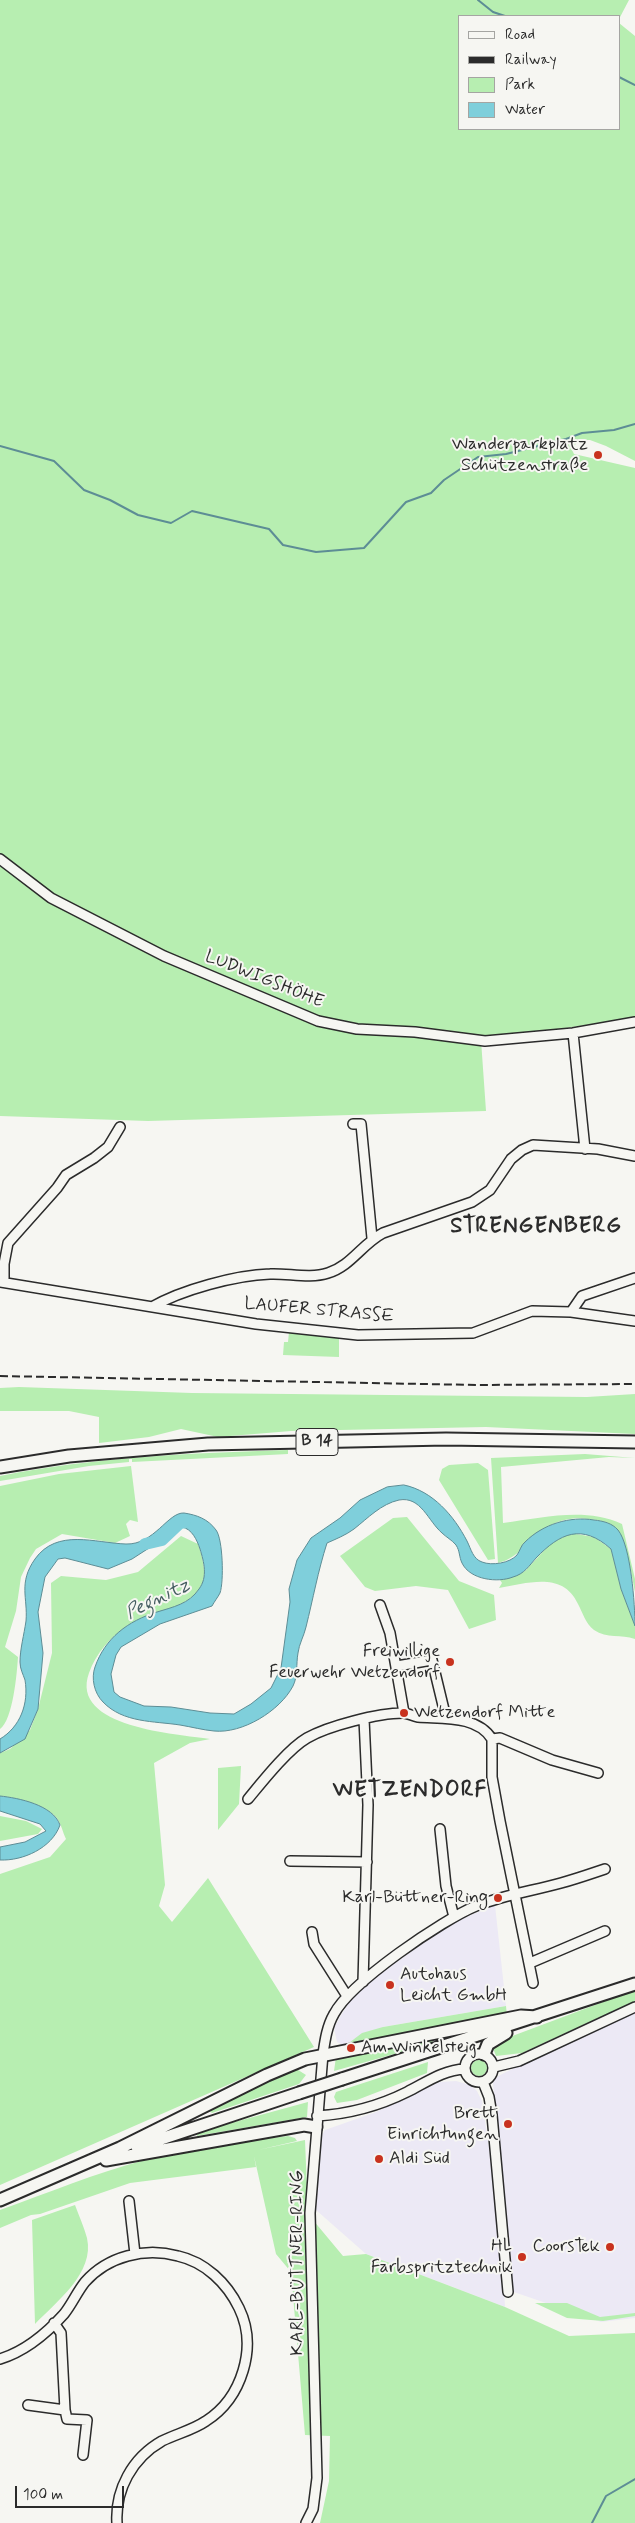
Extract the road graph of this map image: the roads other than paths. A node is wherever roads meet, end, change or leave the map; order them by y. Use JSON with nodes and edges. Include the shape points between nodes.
{"nodes":[{"id":1,"x":0,"y":859,"type":"edge"},
{"id":2,"x":635,"y":1022,"type":"edge"},
{"id":3,"x":573,"y":1032,"type":"junction"},
{"id":4,"x":353,"y":1124,"type":"dead end"},
{"id":5,"x":120,"y":1127,"type":"dead end"},
{"id":6,"x":586,"y":1148,"type":"junction"},
{"id":7,"x":635,"y":1156,"type":"edge"},
{"id":8,"x":372,"y":1238,"type":"junction"},
{"id":9,"x":635,"y":1278,"type":"edge"},
{"id":10,"x":2,"y":1282,"type":"edge"},
{"id":11,"x":152,"y":1307,"type":"junction"},
{"id":12,"x":571,"y":1312,"type":"junction"},
{"id":13,"x":635,"y":1321,"type":"edge"},
{"id":14,"x":635,"y":1442,"type":"edge"},
{"id":15,"x":0,"y":1467,"type":"edge"},
{"id":16,"x":380,"y":1605,"type":"dead end"},
{"id":17,"x":397,"y":1666,"type":"junction"},
{"id":18,"x":404,"y":1713,"type":"junction"},
{"id":19,"x":446,"y":1718,"type":"junction"},
{"id":20,"x":364,"y":1720,"type":"junction"},
{"id":21,"x":492,"y":1739,"type":"junction"},
{"id":22,"x":598,"y":1773,"type":"dead end"},
{"id":23,"x":248,"y":1799,"type":"dead end"},
{"id":24,"x":440,"y":1829,"type":"dead end"},
{"id":25,"x":290,"y":1861,"type":"dead end"},
{"id":26,"x":367,"y":1862,"type":"junction"},
{"id":27,"x":605,"y":1869,"type":"dead end"},
{"id":28,"x":514,"y":1893,"type":"junction"},
{"id":29,"x":454,"y":1917,"type":"junction"},
{"id":30,"x":605,"y":1931,"type":"dead end"},
{"id":31,"x":312,"y":1932,"type":"dead end"},
{"id":32,"x":530,"y":1963,"type":"junction"},
{"id":33,"x":362,"y":1982,"type":"junction"},
{"id":34,"x":533,"y":1984,"type":"dead end"},
{"id":35,"x":635,"y":1984,"type":"edge"},
{"id":36,"x":347,"y":1996,"type":"junction"},
{"id":37,"x":635,"y":2007,"type":"edge"},
{"id":38,"x":537,"y":2016,"type":"junction"},
{"id":39,"x":323,"y":2054,"type":"junction"},
{"id":40,"x":484,"y":2054,"type":"junction"},
{"id":41,"x":494,"y":2067,"type":"junction"},
{"id":42,"x":465,"y":2069,"type":"junction"},
{"id":43,"x":483,"y":2082,"type":"junction"},
{"id":44,"x":317,"y":2121,"type":"junction"},
{"id":45,"x":85,"y":2164,"type":"junction"},
{"id":46,"x":0,"y":2200,"type":"edge"},
{"id":47,"x":129,"y":2201,"type":"dead end"},
{"id":48,"x":135,"y":2254,"type":"junction"},
{"id":49,"x":508,"y":2292,"type":"dead end"},
{"id":50,"x":54,"y":2323,"type":"junction"},
{"id":51,"x":0,"y":2359,"type":"edge"},
{"id":52,"x":28,"y":2406,"type":"dead end"},
{"id":53,"x":65,"y":2410,"type":"junction"},
{"id":54,"x":83,"y":2455,"type":"dead end"},
{"id":55,"x":117,"y":2523,"type":"edge"},
{"id":56,"x":306,"y":2523,"type":"edge"}],
"edges":[{"from":1,"to":3,"type":"street","name":"LUDWIGSHÖHE","via":[[51,898],[164,956],[318,1021],[357,1029],[485,1041]]},
{"from":2,"to":3,"type":"street","name":"LUDWIGSHÖHE"},
{"from":3,"to":6,"type":"street"},
{"from":4,"to":8,"type":"street","via":[[361,1124]]},
{"from":5,"to":10,"type":"street","via":[[108,1147],[66,1175],[8,1243]]},
{"from":6,"to":7,"type":"street"},
{"from":6,"to":8,"type":"street","via":[[539,1144],[527,1147],[511,1159],[485,1195]]},
{"from":8,"to":11,"type":"street","via":[[359,1253],[328,1273],[259,1275],[201,1287]]},
{"from":9,"to":12,"type":"street","via":[[582,1296]]},
{"from":10,"to":11,"type":"street","name":"LAUFER STRASSE"},
{"from":11,"to":12,"type":"street","name":"LAUFER STRASSE","via":[[256,1324],[358,1335],[473,1333],[532,1311]]},
{"from":12,"to":13,"type":"street","name":"LAUFER STRASSE"},
{"from":14,"to":15,"type":"main road","number":"B 14","via":[[446,1439],[208,1444],[69,1456]]},
{"from":16,"to":17,"type":"street"},
{"from":17,"to":18,"type":"street"},
{"from":17,"to":19,"type":"street","via":[[432,1660]]},
{"from":18,"to":19,"type":"street","via":[[415,1717]]},
{"from":18,"to":20,"type":"street"},
{"from":19,"to":21,"type":"street","via":[[472,1723]]},
{"from":20,"to":23,"type":"street","via":[[328,1729],[304,1740]]},
{"from":20,"to":26,"type":"street"},
{"from":21,"to":22,"type":"street","via":[[500,1738],[552,1760]]},
{"from":21,"to":28,"type":"street","via":[[492,1777]]},
{"from":24,"to":29,"type":"street","via":[[446,1886]]},
{"from":25,"to":26,"type":"street"},
{"from":26,"to":33,"type":"street"},
{"from":27,"to":28,"type":"street","name":"KARL-BÜTTNER-RING","via":[[560,1884]]},
{"from":28,"to":29,"type":"street","name":"KARL-BÜTTNER-RING"},
{"from":28,"to":32,"type":"street"},
{"from":29,"to":33,"type":"street","name":"KARL-BÜTTNER-RING"},
{"from":30,"to":32,"type":"street"},
{"from":31,"to":36,"type":"street","via":[[314,1944]]},
{"from":32,"to":34,"type":"street"},
{"from":33,"to":36,"type":"street","name":"KARL-BÜTTNER-RING"},
{"from":35,"to":38,"type":"main road"},
{"from":36,"to":39,"type":"street","name":"KARL-BÜTTNER-RING","via":[[334,2014]]},
{"from":37,"to":41,"type":"street","via":[[519,2062]]},
{"from":38,"to":39,"type":"main road","via":[[521,2016]]},
{"from":38,"to":40,"type":"main road","via":[[532,2024],[494,2038]]},
{"from":38,"to":45,"type":"main road","bridge":true},
{"from":39,"to":44,"type":"street","name":"KARL-BÜTTNER-RING"},
{"from":39,"to":45,"type":"main road","via":[[266,2075]]},
{"from":40,"to":41,"type":"street"},
{"from":40,"to":42,"type":"street","via":[[470,2057]]},
{"from":41,"to":43,"type":"street","via":[[490,2077]]},
{"from":42,"to":43,"type":"street","via":[[470,2078]]},
{"from":42,"to":44,"type":"street","via":[[437,2076],[373,2106]]},
{"from":43,"to":49,"type":"street","via":[[492,2115]]},
{"from":44,"to":45,"type":"main road","via":[[304,2126]]},
{"from":44,"to":56,"type":"street","name":"KARL-BÜTTNER-RING","via":[[310,2213],[318,2478],[313,2509]]},
{"from":45,"to":46,"type":"main road"},
{"from":47,"to":48,"type":"street"},
{"from":48,"to":50,"type":"street","via":[[113,2261],[94,2274]]},
{"from":48,"to":55,"type":"street","via":[[167,2253],[183,2257],[213,2274],[228,2290],[240,2311],[247,2347],[239,2382],[218,2413],[206,2422],[161,2442],[134,2465],[120,2493]]},
{"from":50,"to":51,"type":"street","via":[[32,2344]]},
{"from":50,"to":53,"type":"street","via":[[61,2333]]},
{"from":52,"to":53,"type":"street"},
{"from":53,"to":54,"type":"street","via":[[67,2419],[87,2420]]}]}
